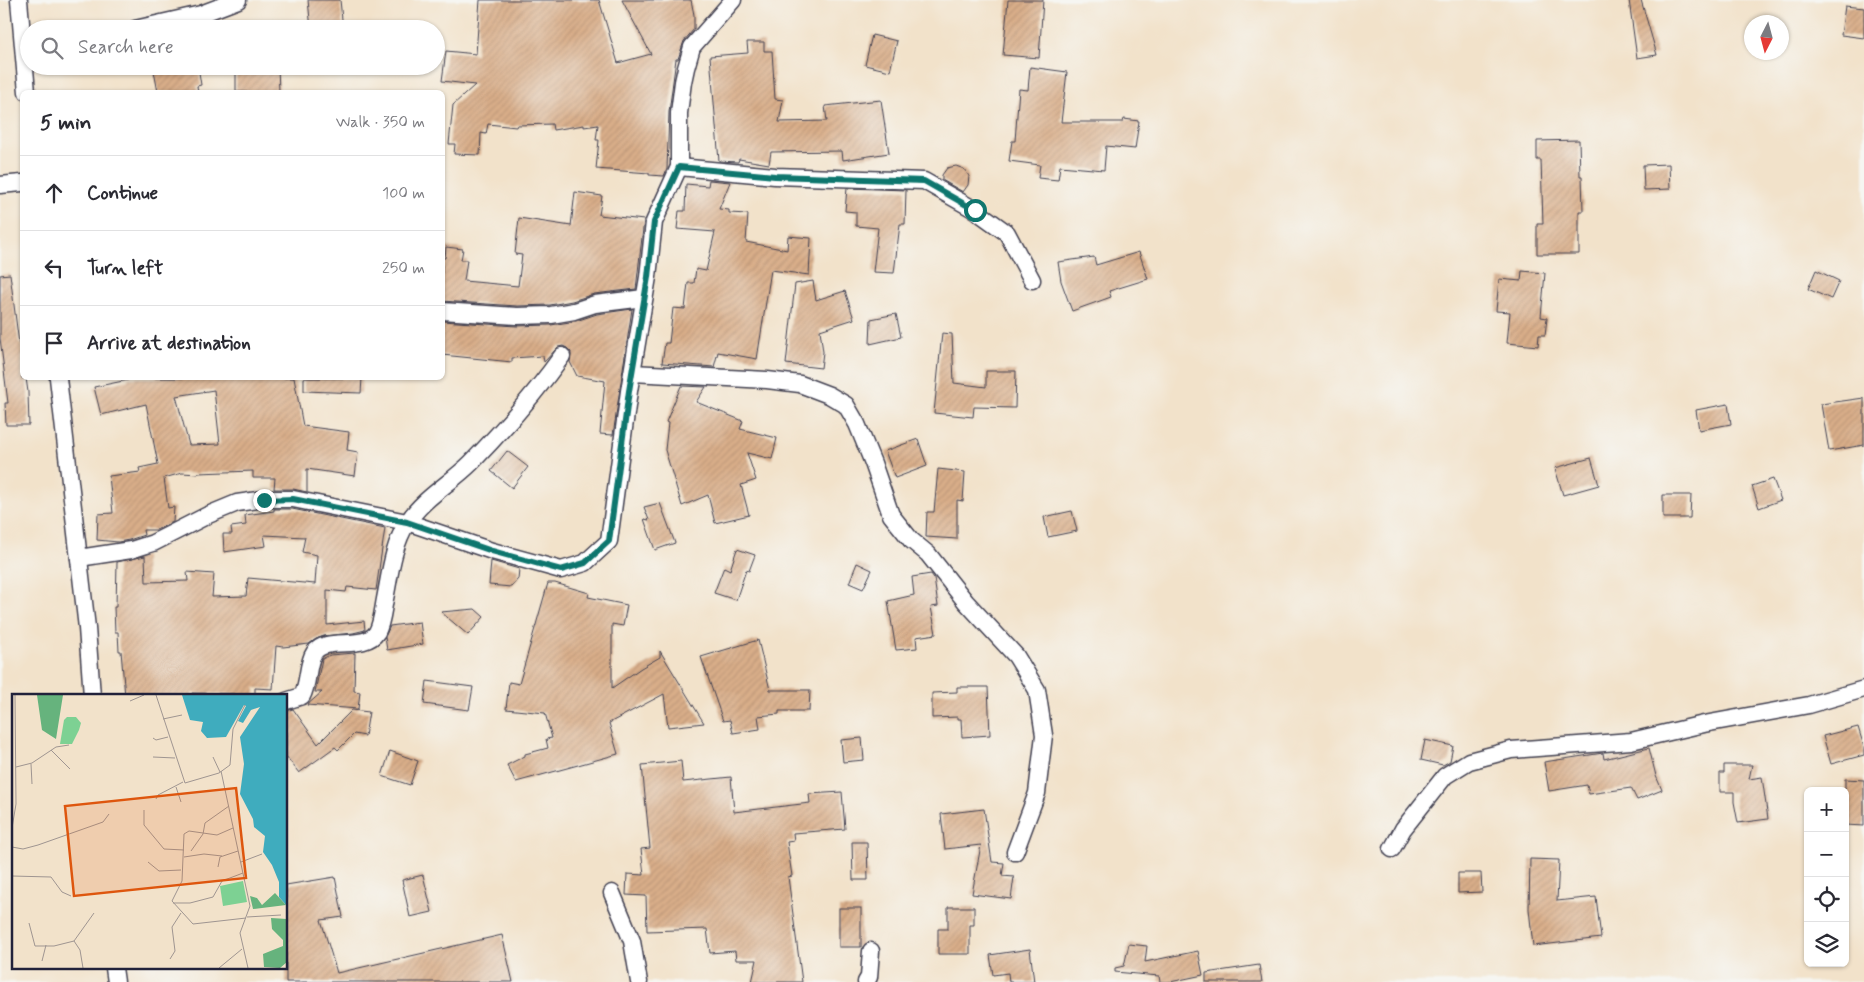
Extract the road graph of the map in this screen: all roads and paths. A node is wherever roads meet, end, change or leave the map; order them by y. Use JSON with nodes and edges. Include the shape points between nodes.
{"nodes":[{"id":1,"x":20,"y":0,"type":"edge"},
{"id":2,"x":238,"y":0,"type":"edge"},
{"id":3,"x":733,"y":0,"type":"edge"},
{"id":4,"x":22,"y":20,"type":"edge"},
{"id":5,"x":175,"y":20,"type":"edge"},
{"id":6,"x":27,"y":75,"type":"edge"},
{"id":7,"x":27,"y":90,"type":"edge"},
{"id":8,"x":679,"y":167,"type":"junction"},
{"id":9,"x":20,"y":183,"type":"edge"},
{"id":10,"x":0,"y":185,"type":"edge"},
{"id":11,"x":1032,"y":280,"type":"dead end"},
{"id":12,"x":644,"y":298,"type":"junction"},
{"id":13,"x":445,"y":312,"type":"edge"},
{"id":14,"x":562,"y":356,"type":"dead end"},
{"id":15,"x":632,"y":373,"type":"junction"},
{"id":16,"x":58,"y":380,"type":"edge"},
{"id":17,"x":407,"y":522,"type":"junction"},
{"id":18,"x":79,"y":558,"type":"junction"},
{"id":19,"x":1864,"y":689,"type":"edge"},
{"id":20,"x":92,"y":694,"type":"edge"},
{"id":21,"x":288,"y":700,"type":"edge"},
{"id":22,"x":1392,"y":849,"type":"dead end"},
{"id":23,"x":1015,"y":852,"type":"dead end"},
{"id":24,"x":612,"y":893,"type":"dead end"},
{"id":25,"x":872,"y":951,"type":"dead end"},
{"id":26,"x":640,"y":982,"type":"edge"},
{"id":27,"x":866,"y":982,"type":"edge"}],
"edges":[{"from":1,"to":4,"type":"street"},
{"from":2,"to":5,"type":"street"},
{"from":3,"to":8,"type":"street","via":[[692,47],[683,82]]},
{"from":6,"to":7,"type":"street"},
{"from":8,"to":11,"type":"street","via":[[775,176],[924,181],[975,210],[1007,233]]},
{"from":8,"to":12,"type":"street","via":[[654,222]]},
{"from":9,"to":10,"type":"street"},
{"from":12,"to":13,"type":"street","via":[[596,304],[551,315]]},
{"from":12,"to":15,"type":"street"},
{"from":14,"to":17,"type":"street","via":[[518,412]]},
{"from":15,"to":17,"type":"street","via":[[609,541],[585,563],[561,570]]},
{"from":15,"to":23,"type":"street","via":[[800,384],[846,405],[873,463],[891,515],[1016,656],[1037,690],[1044,735],[1037,793]]},
{"from":16,"to":18,"type":"street"},
{"from":17,"to":18,"type":"street","via":[[293,499],[264,500],[237,503],[153,543],[131,550]]},
{"from":17,"to":21,"type":"street","via":[[398,542],[377,632],[362,641],[323,646],[314,652],[302,696]]},
{"from":18,"to":20,"type":"street"},
{"from":19,"to":22,"type":"street","via":[[1809,705],[1631,741],[1511,750],[1469,761],[1445,776],[1403,829]]},
{"from":24,"to":26,"type":"street","via":[[632,941]]},
{"from":25,"to":27,"type":"street"}]}
